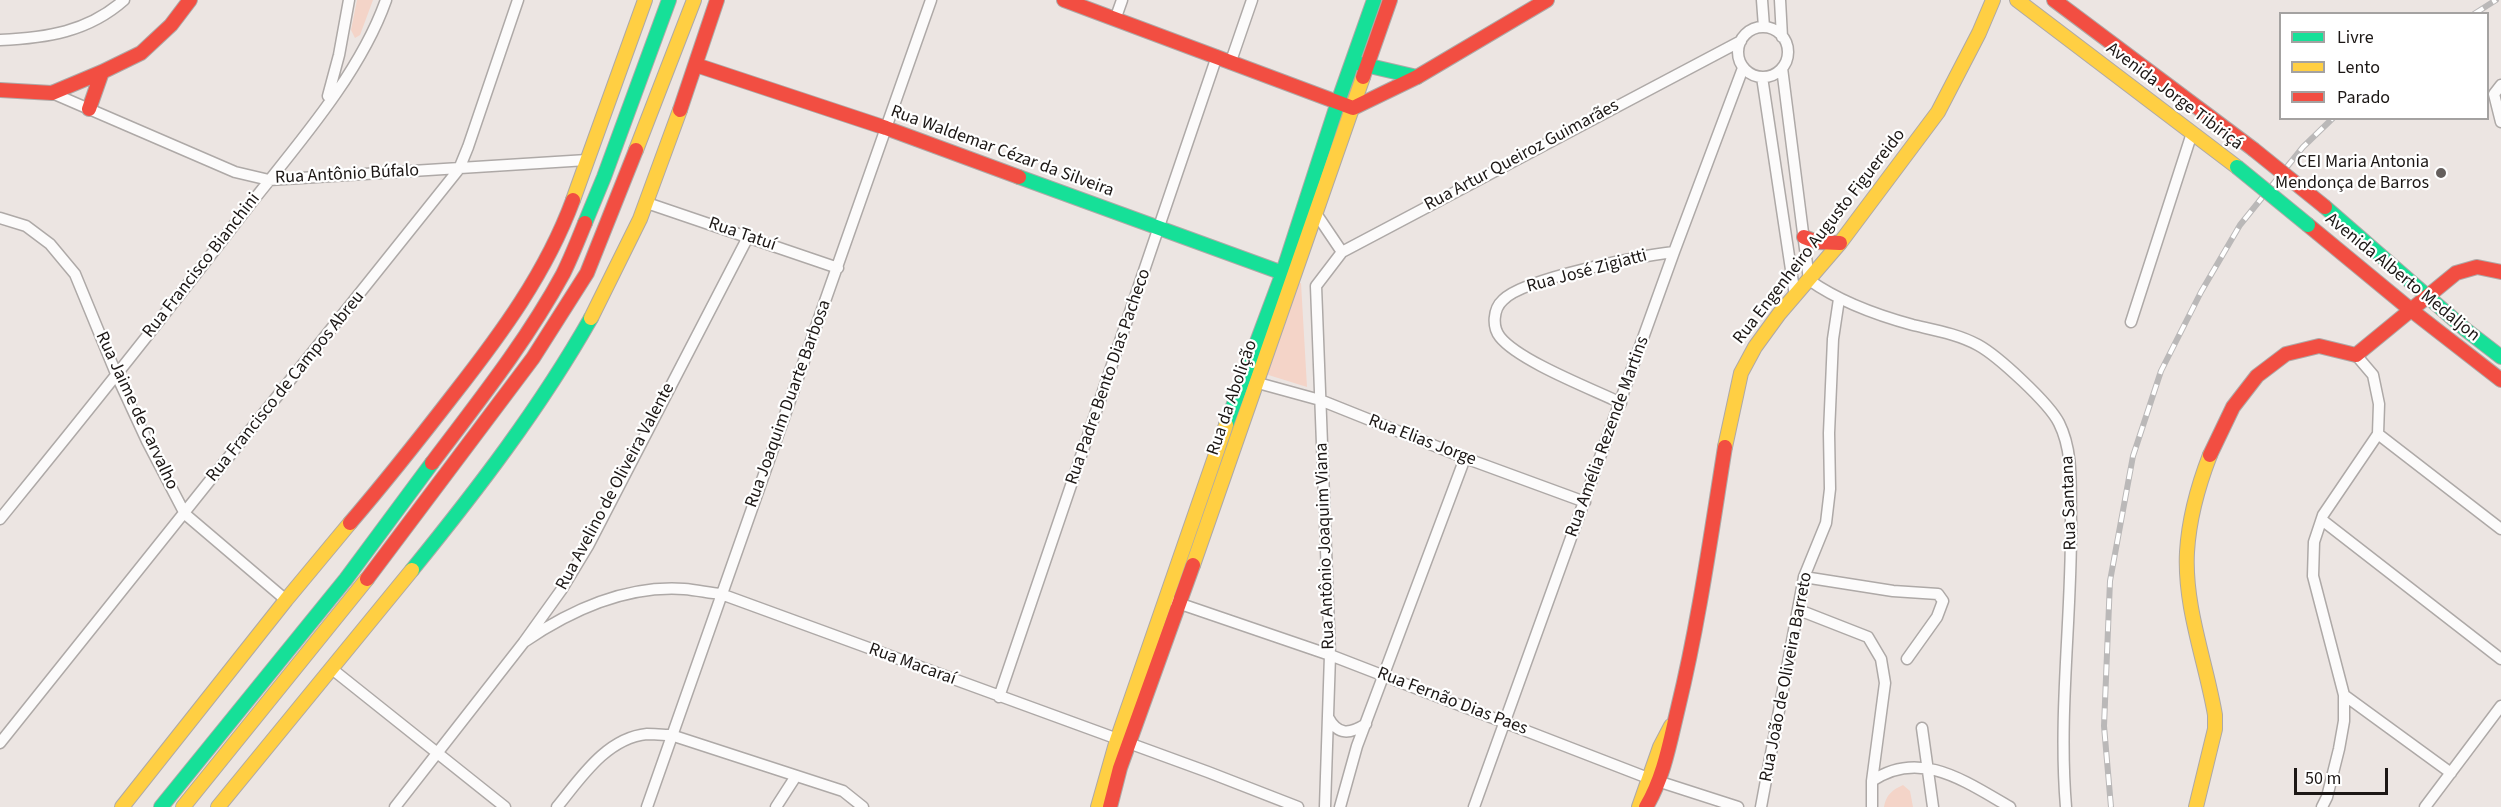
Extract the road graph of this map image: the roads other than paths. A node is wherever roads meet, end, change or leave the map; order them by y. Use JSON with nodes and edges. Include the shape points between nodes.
{"nodes":[{"id":1,"x":124,"y":0,"type":"edge"},
{"id":2,"x":190,"y":0,"type":"edge"},
{"id":3,"x":349,"y":0,"type":"edge"},
{"id":4,"x":386,"y":0,"type":"edge"},
{"id":5,"x":518,"y":0,"type":"edge"},
{"id":6,"x":645,"y":0,"type":"edge"},
{"id":7,"x":669,"y":0,"type":"edge"},
{"id":8,"x":694,"y":0,"type":"edge"},
{"id":9,"x":717,"y":0,"type":"edge"},
{"id":10,"x":931,"y":0,"type":"edge"},
{"id":11,"x":1064,"y":0,"type":"edge"},
{"id":12,"x":1122,"y":0,"type":"edge"},
{"id":13,"x":1252,"y":0,"type":"edge"},
{"id":14,"x":1374,"y":0,"type":"edge"},
{"id":15,"x":1390,"y":0,"type":"edge"},
{"id":16,"x":1547,"y":0,"type":"edge"},
{"id":17,"x":1762,"y":0,"type":"edge"},
{"id":18,"x":1780,"y":0,"type":"edge"},
{"id":19,"x":1993,"y":0,"type":"edge"},
{"id":20,"x":2017,"y":0,"type":"edge"},
{"id":21,"x":2054,"y":0,"type":"edge"},
{"id":22,"x":1116,"y":18,"type":"junction"},
{"id":23,"x":1764,"y":27,"type":"junction"},
{"id":24,"x":1782,"y":37,"type":"junction"},
{"id":25,"x":0,"y":40,"type":"edge"},
{"id":26,"x":1741,"y":41,"type":"junction"},
{"id":27,"x":1217,"y":56,"type":"junction"},
{"id":28,"x":1231,"y":60,"type":"junction"},
{"id":29,"x":1352,"y":62,"type":"junction"},
{"id":30,"x":696,"y":65,"type":"junction"},
{"id":31,"x":1367,"y":66,"type":"junction"},
{"id":32,"x":1743,"y":68,"type":"junction"},
{"id":33,"x":1782,"y":68,"type":"junction"},
{"id":34,"x":102,"y":72,"type":"junction"},
{"id":35,"x":1417,"y":76,"type":"junction"},
{"id":36,"x":1762,"y":77,"type":"junction"},
{"id":37,"x":2501,"y":86,"type":"edge"},
{"id":38,"x":0,"y":90,"type":"edge"},
{"id":39,"x":52,"y":93,"type":"junction"},
{"id":40,"x":1338,"y":102,"type":"junction"},
{"id":41,"x":326,"y":105,"type":"junction"},
{"id":42,"x":1353,"y":108,"type":"junction"},
{"id":43,"x":89,"y":109,"type":"junction"},
{"id":44,"x":2501,"y":122,"type":"edge"},
{"id":45,"x":886,"y":128,"type":"junction"},
{"id":46,"x":2192,"y":133,"type":"junction"},
{"id":47,"x":587,"y":160,"type":"junction"},
{"id":48,"x":459,"y":169,"type":"junction"},
{"id":49,"x":269,"y":180,"type":"junction"},
{"id":50,"x":647,"y":203,"type":"junction"},
{"id":51,"x":2325,"y":207,"type":"joint"},
{"id":52,"x":1315,"y":212,"type":"junction"},
{"id":53,"x":0,"y":218,"type":"edge"},
{"id":54,"x":2308,"y":225,"type":"joint"},
{"id":55,"x":1159,"y":230,"type":"junction"},
{"id":56,"x":748,"y":237,"type":"junction"},
{"id":57,"x":1804,"y":237,"type":"junction"},
{"id":58,"x":1840,"y":243,"type":"junction"},
{"id":59,"x":1342,"y":252,"type":"junction"},
{"id":60,"x":1674,"y":252,"type":"junction"},
{"id":61,"x":838,"y":268,"type":"junction"},
{"id":62,"x":2501,"y":273,"type":"edge"},
{"id":63,"x":1288,"y":276,"type":"junction"},
{"id":64,"x":1809,"y":280,"type":"junction"},
{"id":65,"x":1316,"y":286,"type":"joint"},
{"id":66,"x":1795,"y":296,"type":"junction"},
{"id":67,"x":2428,"y":297,"type":"junction"},
{"id":68,"x":1839,"y":299,"type":"junction"},
{"id":69,"x":2411,"y":310,"type":"junction"},
{"id":70,"x":2131,"y":322,"type":"dead end"},
{"id":71,"x":2356,"y":355,"type":"junction"},
{"id":72,"x":2501,"y":357,"type":"edge"},
{"id":73,"x":117,"y":376,"type":"junction"},
{"id":74,"x":2501,"y":380,"type":"edge"},
{"id":75,"x":1258,"y":383,"type":"junction"},
{"id":76,"x":1320,"y":400,"type":"junction"},
{"id":77,"x":1621,"y":403,"type":"junction"},
{"id":78,"x":2378,"y":434,"type":"junction"},
{"id":79,"x":1465,"y":458,"type":"junction"},
{"id":80,"x":1585,"y":502,"type":"junction"},
{"id":81,"x":185,"y":514,"type":"junction"},
{"id":82,"x":0,"y":519,"type":"edge"},
{"id":83,"x":2322,"y":520,"type":"junction"},
{"id":84,"x":2501,"y":529,"type":"edge"},
{"id":85,"x":1804,"y":577,"type":"junction"},
{"id":86,"x":721,"y":594,"type":"junction"},
{"id":87,"x":1166,"y":599,"type":"junction"},
{"id":88,"x":286,"y":600,"type":"junction"},
{"id":89,"x":1180,"y":604,"type":"junction"},
{"id":90,"x":1799,"y":610,"type":"junction"},
{"id":91,"x":524,"y":642,"type":"junction"},
{"id":92,"x":1330,"y":655,"type":"junction"},
{"id":93,"x":1907,"y":659,"type":"dead end"},
{"id":94,"x":2501,"y":659,"type":"edge"},
{"id":95,"x":332,"y":669,"type":"junction"},
{"id":96,"x":1385,"y":677,"type":"junction"},
{"id":97,"x":2344,"y":695,"type":"junction"},
{"id":98,"x":999,"y":697,"type":"junction"},
{"id":99,"x":2501,"y":706,"type":"edge"},
{"id":100,"x":1328,"y":717,"type":"junction"},
{"id":101,"x":1504,"y":722,"type":"junction"},
{"id":102,"x":1366,"y":724,"type":"junction"},
{"id":103,"x":1922,"y":728,"type":"dead end"},
{"id":104,"x":671,"y":735,"type":"junction"},
{"id":105,"x":1122,"y":742,"type":"junction"},
{"id":106,"x":0,"y":744,"type":"edge"},
{"id":107,"x":438,"y":754,"type":"junction"},
{"id":108,"x":1927,"y":766,"type":"junction"},
{"id":109,"x":2451,"y":773,"type":"junction"},
{"id":110,"x":796,"y":776,"type":"junction"},
{"id":111,"x":1653,"y":779,"type":"junction"},
{"id":112,"x":1872,"y":781,"type":"junction"},
{"id":113,"x":122,"y":807,"type":"edge"},
{"id":114,"x":161,"y":807,"type":"edge"},
{"id":115,"x":183,"y":807,"type":"edge"},
{"id":116,"x":218,"y":807,"type":"edge"},
{"id":117,"x":395,"y":807,"type":"edge"},
{"id":118,"x":505,"y":807,"type":"edge"},
{"id":119,"x":556,"y":807,"type":"edge"},
{"id":120,"x":647,"y":807,"type":"edge"},
{"id":121,"x":776,"y":807,"type":"edge"},
{"id":122,"x":863,"y":807,"type":"edge"},
{"id":123,"x":1098,"y":807,"type":"edge"},
{"id":124,"x":1110,"y":807,"type":"edge"},
{"id":125,"x":1298,"y":807,"type":"edge"},
{"id":126,"x":1325,"y":807,"type":"edge"},
{"id":127,"x":1340,"y":807,"type":"edge"},
{"id":128,"x":1474,"y":807,"type":"edge"},
{"id":129,"x":1639,"y":807,"type":"edge"},
{"id":130,"x":1646,"y":807,"type":"edge"},
{"id":131,"x":1738,"y":807,"type":"edge"},
{"id":132,"x":1761,"y":807,"type":"edge"},
{"id":133,"x":1872,"y":807,"type":"edge"},
{"id":134,"x":1933,"y":807,"type":"edge"},
{"id":135,"x":2010,"y":807,"type":"edge"},
{"id":136,"x":2066,"y":807,"type":"edge"},
{"id":137,"x":2196,"y":807,"type":"edge"},
{"id":138,"x":2322,"y":807,"type":"edge"},
{"id":139,"x":2425,"y":807,"type":"edge"}],
"edges":[{"from":1,"to":25,"type":"street","via":[[94,21],[67,33]]},
{"from":2,"to":34,"type":"main road","via":[[171,25],[141,53]]},
{"from":3,"to":41,"type":"street"},
{"from":4,"to":41,"type":"street","name":"Rua Francisco Bianchini","via":[[366,48]]},
{"from":5,"to":48,"type":"street","name":"Rua Francisco de Campos Abreu"},
{"from":6,"to":47,"type":"main road"},
{"from":7,"to":114,"type":"main road","via":[[604,177],[569,261],[538,315],[346,579]]},
{"from":8,"to":115,"type":"main road","via":[[608,223],[586,273],[559,317],[533,358],[368,577]]},
{"from":9,"to":30,"type":"main road"},
{"from":10,"to":45,"type":"street","name":"Rua Joaquim Duarte Barbosa"},
{"from":11,"to":22,"type":"main road"},
{"from":12,"to":22,"type":"street"},
{"from":13,"to":28,"type":"street"},
{"from":14,"to":29,"type":"main road","name":"Rua da Abolição"},
{"from":15,"to":31,"type":"main road","name":"Rua da Abolição"},
{"from":16,"to":35,"type":"main road"},
{"from":17,"to":23,"type":"street"},
{"from":18,"to":24,"type":"street"},
{"from":19,"to":58,"type":"main road","name":"Rua Engenheiro Augusto Figuereido","via":[[1938,112]]},
{"from":20,"to":46,"type":"main road","name":"Avenida Jorge Tibiriçá"},
{"from":21,"to":51,"type":"main road","name":"Avenida Jorge Tibiriçá","bridge":true},
{"from":22,"to":27,"type":"main road"},
{"from":23,"to":24,"type":"street"},
{"from":23,"to":26,"type":"street","via":[[1750,31]]},
{"from":24,"to":33,"type":"street","via":[[1787,50]]},
{"from":26,"to":32,"type":"street","via":[[1738,55]]},
{"from":26,"to":59,"type":"street","name":"Rua Artur Queiroz Guimarães"},
{"from":27,"to":28,"type":"main road"},
{"from":27,"to":55,"type":"street","name":"Rua Padre Bento Dias Pacheco"},
{"from":28,"to":40,"type":"main road"},
{"from":29,"to":31,"type":"main road"},
{"from":29,"to":40,"type":"main road","name":"Rua da Abolição"},
{"from":30,"to":45,"type":"main road","name":"Rua Waldemar Cézar da Silveira"},
{"from":30,"to":50,"type":"main road"},
{"from":31,"to":35,"type":"main road"},
{"from":31,"to":42,"type":"main road","name":"Rua da Abolição"},
{"from":32,"to":36,"type":"street"},
{"from":32,"to":60,"type":"street","name":"Rua Amélia Rezende Martins"},
{"from":33,"to":36,"type":"street"},
{"from":33,"to":57,"type":"street"},
{"from":34,"to":39,"type":"main road"},
{"from":34,"to":43,"type":"main road"},
{"from":35,"to":42,"type":"main road"},
{"from":36,"to":66,"type":"street"},
{"from":37,"to":44,"type":"street","via":[[2494,94]]},
{"from":38,"to":39,"type":"main road"},
{"from":39,"to":43,"type":"street","name":"Rua Antônio Búfalo"},
{"from":40,"to":42,"type":"main road"},
{"from":40,"to":63,"type":"main road","name":"Rua da Abolição"},
{"from":41,"to":49,"type":"street","name":"Rua Francisco Bianchini"},
{"from":42,"to":52,"type":"main road","name":"Rua da Abolição"},
{"from":43,"to":49,"type":"street","name":"Rua Antônio Búfalo","via":[[235,172]]},
{"from":45,"to":55,"type":"main road","name":"Rua Waldemar Cézar da Silveira"},
{"from":45,"to":61,"type":"street","name":"Rua Joaquim Duarte Barbosa"},
{"from":46,"to":54,"type":"main road","name":"Avenida Jorge Tibiriçá","bridge":true},
{"from":46,"to":70,"type":"street"},
{"from":47,"to":48,"type":"street","name":"Rua Antônio Búfalo"},
{"from":47,"to":88,"type":"main road","via":[[548,258],[522,302],[399,465]]},
{"from":48,"to":49,"type":"street","name":"Rua Antônio Búfalo"},
{"from":48,"to":81,"type":"street","name":"Rua Francisco de Campos Abreu"},
{"from":49,"to":73,"type":"street","name":"Rua Francisco Bianchini"},
{"from":50,"to":56,"type":"street","name":"Rua Tatuí"},
{"from":50,"to":95,"type":"main road","via":[[600,299],[538,402],[498,460]]},
{"from":51,"to":67,"type":"main road","name":"Avenida Alberto Medaljon"},
{"from":52,"to":59,"type":"street"},
{"from":52,"to":63,"type":"main road","name":"Rua da Abolição"},
{"from":53,"to":73,"type":"street","name":"Rua Jaime de Carvalho","via":[[26,226],[50,244],[75,274]]},
{"from":54,"to":69,"type":"main road","name":"Avenida Alberto Medaljon"},
{"from":55,"to":63,"type":"main road","name":"Rua Waldemar Cézar da Silveira"},
{"from":55,"to":98,"type":"street","name":"Rua Padre Bento Dias Pacheco"},
{"from":56,"to":61,"type":"street","name":"Rua Tatuí"},
{"from":56,"to":91,"type":"street","name":"Rua Avelino de Oliveira Valente","via":[[588,546]]},
{"from":57,"to":58,"type":"main road"},
{"from":57,"to":64,"type":"street"},
{"from":58,"to":64,"type":"main road","name":"Rua Engenheiro Augusto Figuereido"},
{"from":59,"to":65,"type":"street","name":"Rua Artur Queiroz Guimarães"},
{"from":60,"to":77,"type":"street","name":"Rua Amélia Rezende Martins"},
{"from":60,"to":77,"type":"street","name":"Rua José Zigiatti","via":[[1612,262],[1525,287],[1504,298],[1497,307],[1494,322],[1500,337],[1526,357]]},
{"from":61,"to":86,"type":"street","name":"Rua Joaquim Duarte Barbosa"},
{"from":62,"to":67,"type":"main road","via":[[2477,267],[2467,269],[2456,273]]},
{"from":63,"to":75,"type":"main road","name":"Rua da Abolição"},
{"from":63,"to":87,"type":"main road","name":"Rua da Abolição","via":[[1242,379]]},
{"from":64,"to":66,"type":"main road","name":"Rua Engenheiro Augusto Figuereido"},
{"from":64,"to":68,"type":"street","name":"Rua Santana"},
{"from":65,"to":76,"type":"street","name":"Rua Antônio Joaquim Viana"},
{"from":66,"to":111,"type":"main road","name":"Rua Engenheiro Augusto Figuereido","via":[[1755,347],[1741,373],[1672,744]]},
{"from":67,"to":69,"type":"main road"},
{"from":67,"to":72,"type":"main road","name":"Avenida Alberto Medaljon"},
{"from":68,"to":85,"type":"street","name":"Rua João de Oliveira Barreto","via":[[1833,339],[1826,523]]},
{"from":68,"to":136,"type":"street","name":"Rua Santana","via":[[1892,320],[1978,345],[2024,382],[2059,422],[2070,452],[2072,573]]},
{"from":69,"to":71,"type":"main road"},
{"from":69,"to":74,"type":"main road","name":"Avenida Alberto Medaljon"},
{"from":71,"to":78,"type":"street","via":[[2373,375],[2379,404]]},
{"from":71,"to":137,"type":"main road","via":[[2343,349],[2315,346],[2276,360],[2239,397],[2216,438],[2199,481],[2187,554],[2192,614],[2215,715],[2214,736]]},
{"from":73,"to":81,"type":"street","name":"Rua Jaime de Carvalho"},
{"from":73,"to":82,"type":"street","name":"Rua Francisco Bianchini"},
{"from":75,"to":76,"type":"street","name":"Rua Elias Jorge"},
{"from":75,"to":89,"type":"main road","name":"Rua da Abolição"},
{"from":76,"to":79,"type":"street","name":"Rua Elias Jorge"},
{"from":76,"to":92,"type":"street","name":"Rua Antônio Joaquim Viana"},
{"from":77,"to":80,"type":"street","name":"Rua Amélia Rezende Martins"},
{"from":78,"to":83,"type":"street"},
{"from":78,"to":84,"type":"street"},
{"from":79,"to":80,"type":"street","name":"Rua Elias Jorge"},
{"from":79,"to":96,"type":"street"},
{"from":80,"to":101,"type":"street","name":"Rua Amélia Rezende Martins"},
{"from":81,"to":88,"type":"street","name":"Rua Jaime de Carvalho"},
{"from":81,"to":106,"type":"street","name":"Rua Francisco de Campos Abreu"},
{"from":83,"to":94,"type":"street"},
{"from":83,"to":97,"type":"street","via":[[2314,542],[2313,576]]},
{"from":85,"to":90,"type":"street","name":"Rua João de Oliveira Barreto"},
{"from":85,"to":93,"type":"street","via":[[1938,594],[1943,602],[1937,617]]},
{"from":86,"to":91,"type":"street","name":"Rua Macaraí","via":[[683,589],[611,598],[552,623]]},
{"from":86,"to":98,"type":"street","name":"Rua Macaraí"},
{"from":86,"to":104,"type":"street","name":"Rua Joaquim Duarte Barbosa"},
{"from":87,"to":89,"type":"street","name":"Rua Fernão Dias Paes"},
{"from":87,"to":105,"type":"main road","name":"Rua da Abolição"},
{"from":88,"to":113,"type":"main road"},
{"from":89,"to":92,"type":"street","name":"Rua Fernão Dias Paes"},
{"from":89,"to":105,"type":"main road","name":"Rua da Abolição"},
{"from":90,"to":112,"type":"street","via":[[1868,637],[1881,658],[1885,683]]},
{"from":90,"to":132,"type":"street","name":"Rua João de Oliveira Barreto"},
{"from":91,"to":107,"type":"street","name":"Rua Avelino de Oliveira Valente"},
{"from":92,"to":96,"type":"street","name":"Rua Fernão Dias Paes"},
{"from":92,"to":100,"type":"street","name":"Rua Antônio Joaquim Viana"},
{"from":95,"to":107,"type":"street"},
{"from":95,"to":116,"type":"main road"},
{"from":96,"to":101,"type":"street","name":"Rua Fernão Dias Paes"},
{"from":96,"to":102,"type":"street"},
{"from":97,"to":109,"type":"street"},
{"from":97,"to":138,"type":"street","via":[[2339,749]]},
{"from":98,"to":105,"type":"street","name":"Rua Macaraí"},
{"from":99,"to":109,"type":"street"},
{"from":100,"to":102,"type":"street","via":[[1341,732],[1351,732]]},
{"from":100,"to":126,"type":"street","name":"Rua Antônio Joaquim Viana"},
{"from":101,"to":111,"type":"street","name":"Rua Fernão Dias Paes"},
{"from":101,"to":128,"type":"street","name":"Rua Amélia Rezende Martins"},
{"from":102,"to":127,"type":"street"},
{"from":103,"to":108,"type":"street"},
{"from":104,"to":110,"type":"street"},
{"from":104,"to":119,"type":"street","via":[[645,734],[621,743],[596,759]]},
{"from":104,"to":120,"type":"street","name":"Rua Joaquim Duarte Barbosa"},
{"from":105,"to":123,"type":"main road","name":"Rua da Abolição"},
{"from":105,"to":124,"type":"main road","name":"Rua da Abolição"},
{"from":105,"to":125,"type":"street","name":"Rua Macaraí"},
{"from":107,"to":117,"type":"street","name":"Rua Avelino de Oliveira Valente"},
{"from":107,"to":118,"type":"street"},
{"from":108,"to":112,"type":"street","via":[[1886,771]]},
{"from":108,"to":134,"type":"street"},
{"from":108,"to":135,"type":"street","via":[[1969,783]]},
{"from":109,"to":139,"type":"street"},
{"from":110,"to":121,"type":"street"},
{"from":110,"to":122,"type":"street","via":[[843,791]]},
{"from":111,"to":129,"type":"main road","name":"Rua Engenheiro Augusto Figuereido"},
{"from":111,"to":130,"type":"main road","name":"Rua Engenheiro Augusto Figuereido"},
{"from":111,"to":131,"type":"street","name":"Rua Fernão Dias Paes"},
{"from":112,"to":133,"type":"street"}]}
